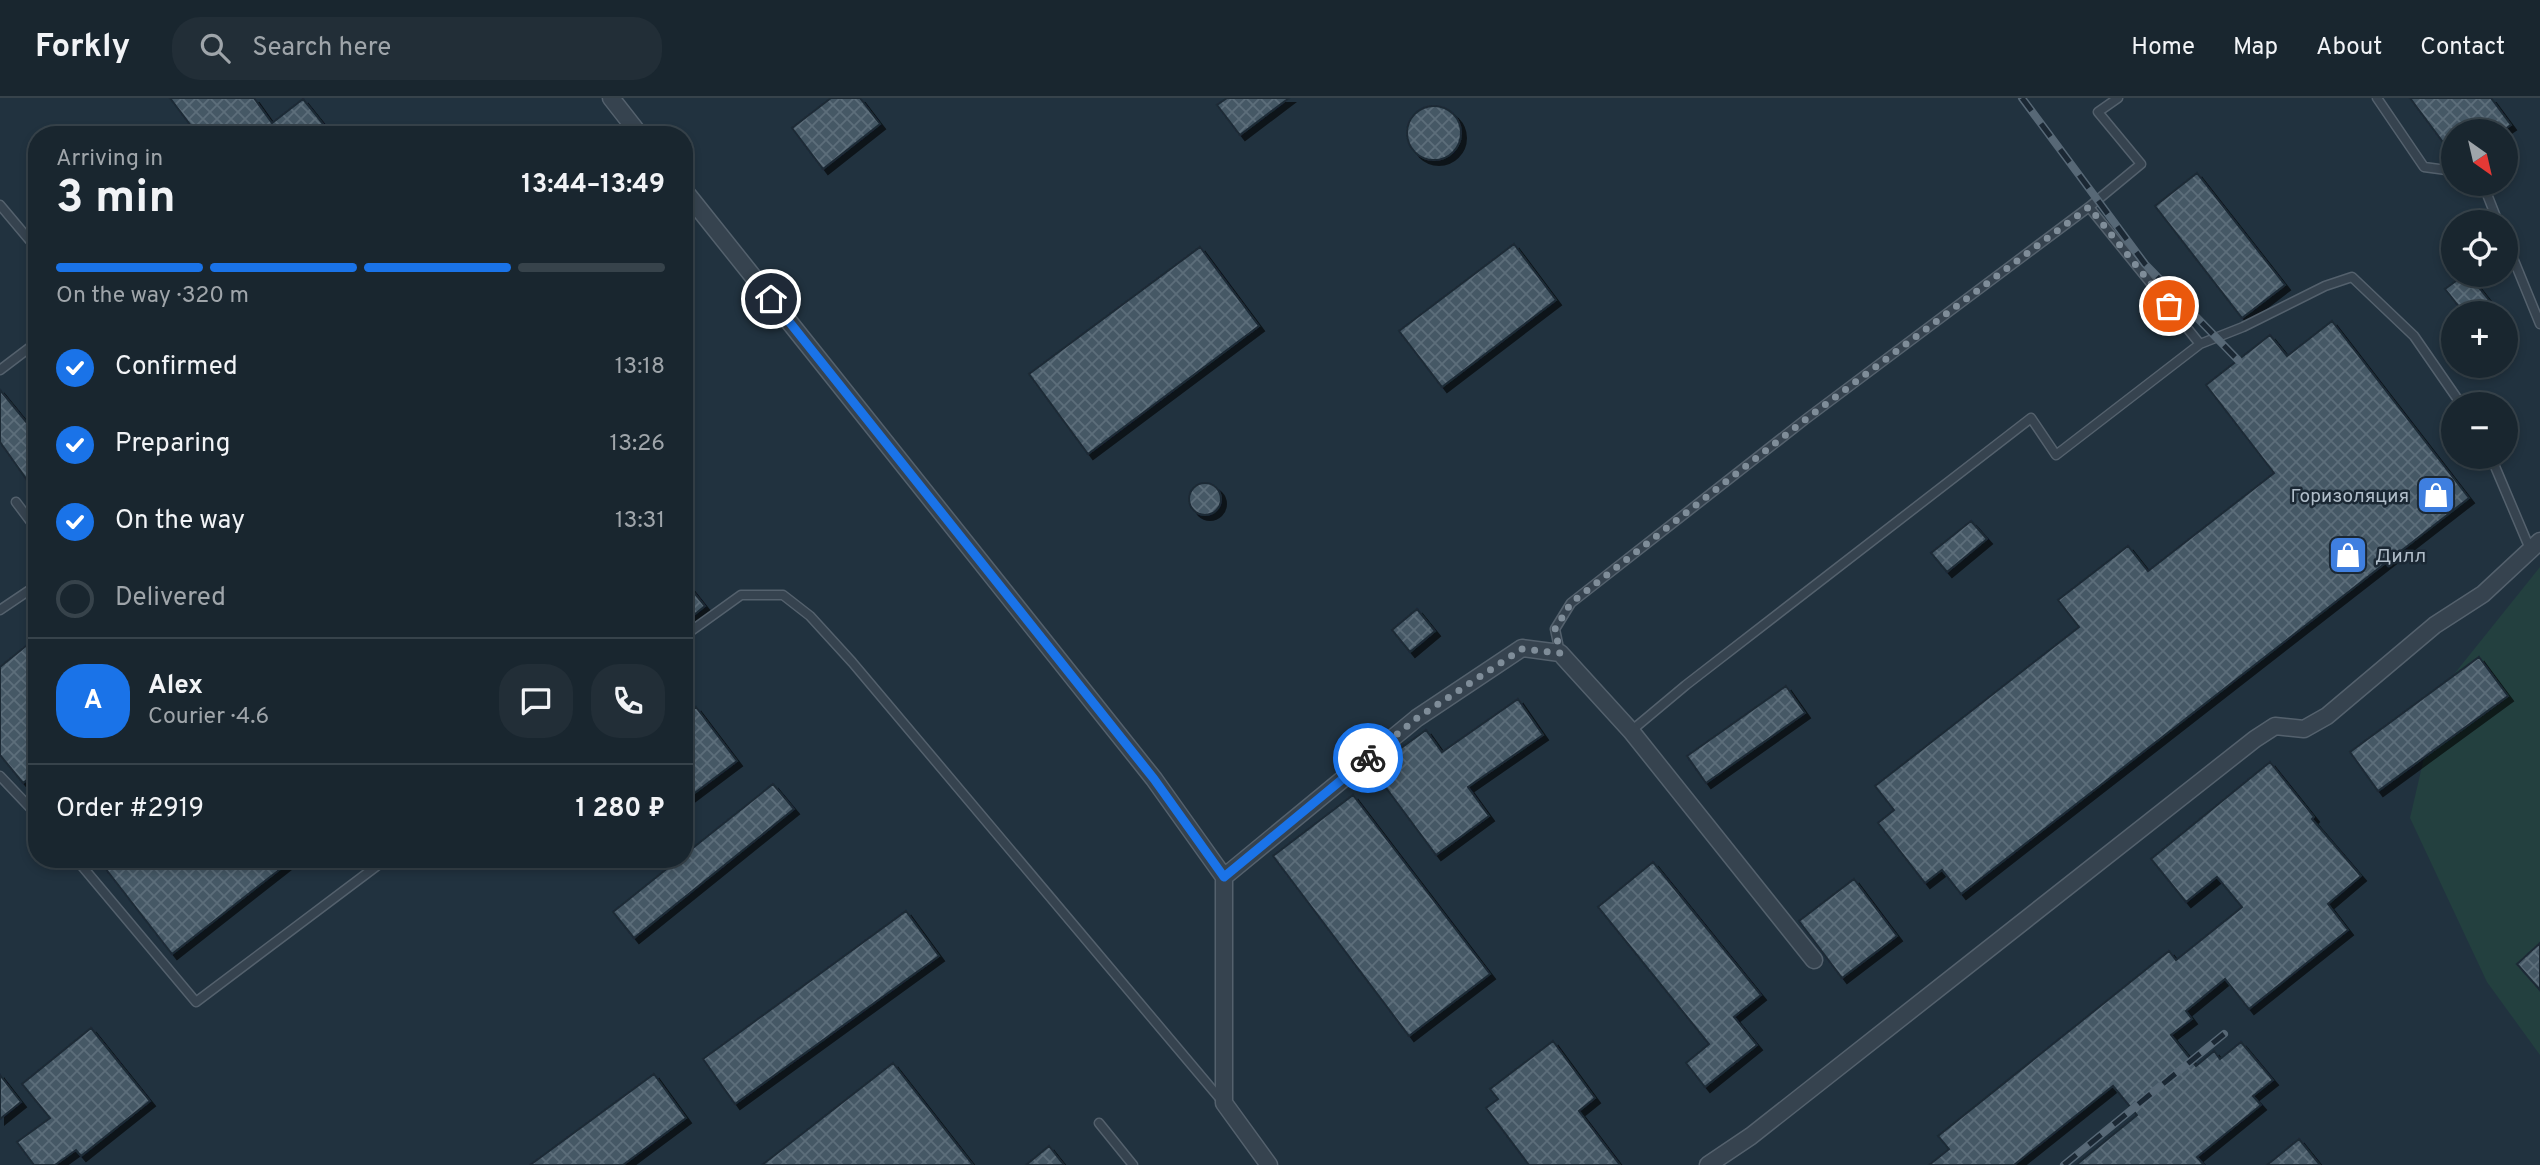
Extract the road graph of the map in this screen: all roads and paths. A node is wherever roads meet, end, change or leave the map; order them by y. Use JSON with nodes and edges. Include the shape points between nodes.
{"nodes":[{"id":1,"x":611,"y":98,"type":"edge"},
{"id":2,"x":2118,"y":98,"type":"edge"},
{"id":3,"x":2377,"y":98,"type":"edge"},
{"id":4,"x":633,"y":126,"type":"edge"},
{"id":5,"x":2441,"y":169,"type":"edge"},
{"id":6,"x":693,"y":201,"type":"edge"},
{"id":7,"x":0,"y":205,"type":"edge"},
{"id":8,"x":2089,"y":207,"type":"junction"},
{"id":9,"x":28,"y":238,"type":"edge"},
{"id":10,"x":2518,"y":270,"type":"edge"},
{"id":11,"x":2540,"y":324,"type":"edge"},
{"id":12,"x":2200,"y":344,"type":"junction"},
{"id":13,"x":28,"y":349,"type":"edge"},
{"id":14,"x":0,"y":370,"type":"edge"},
{"id":15,"x":2453,"y":392,"type":"edge"},
{"id":16,"x":2497,"y":469,"type":"edge"},
{"id":17,"x":16,"y":502,"type":"dead end"},
{"id":18,"x":28,"y":518,"type":"edge"},
{"id":19,"x":2535,"y":545,"type":"edge"},
{"id":20,"x":28,"y":591,"type":"edge"},
{"id":21,"x":0,"y":610,"type":"edge"},
{"id":22,"x":693,"y":630,"type":"edge"},
{"id":23,"x":1560,"y":653,"type":"junction"},
{"id":24,"x":1631,"y":731,"type":"junction"},
{"id":25,"x":0,"y":776,"type":"edge"},
{"id":26,"x":28,"y":806,"type":"edge"},
{"id":27,"x":83,"y":868,"type":"edge"},
{"id":28,"x":374,"y":868,"type":"edge"},
{"id":29,"x":1224,"y":877,"type":"junction"},
{"id":30,"x":1814,"y":960,"type":"dead end"},
{"id":31,"x":1224,"y":1103,"type":"junction"},
{"id":32,"x":1099,"y":1123,"type":"dead end"},
{"id":33,"x":1133,"y":1165,"type":"edge"},
{"id":34,"x":1269,"y":1165,"type":"edge"},
{"id":35,"x":1708,"y":1165,"type":"edge"}],
"edges":[{"from":1,"to":4,"type":"street"},
{"from":2,"to":8,"type":"lane","via":[[2098,112],[2141,164]]},
{"from":3,"to":5,"type":"lane","via":[[2424,167]]},
{"from":6,"to":29,"type":"street","via":[[1154,779]]},
{"from":7,"to":9,"type":"lane"},
{"from":8,"to":12,"type":"lane"},
{"from":8,"to":23,"type":"lane","via":[[1571,603],[1555,629]]},
{"from":10,"to":11,"type":"lane"},
{"from":12,"to":15,"type":"lane","via":[[2352,277],[2414,335]]},
{"from":12,"to":24,"type":"lane","via":[[2056,455],[2031,418]]},
{"from":13,"to":14,"type":"lane"},
{"from":16,"to":19,"type":"lane"},
{"from":17,"to":18,"type":"lane"},
{"from":19,"to":35,"type":"street","via":[[2483,594],[2435,625],[2327,716],[2304,729],[2275,726],[2255,739],[1751,1136]]},
{"from":20,"to":21,"type":"lane"},
{"from":22,"to":31,"type":"lane","via":[[741,595],[783,595],[810,616]]},
{"from":23,"to":24,"type":"street"},
{"from":23,"to":29,"type":"street","via":[[1522,649],[1417,718]]},
{"from":24,"to":30,"type":"street"},
{"from":25,"to":26,"type":"lane"},
{"from":27,"to":28,"type":"lane","via":[[195,1002]]},
{"from":29,"to":31,"type":"street"},
{"from":31,"to":34,"type":"street"},
{"from":32,"to":33,"type":"lane"}]}
